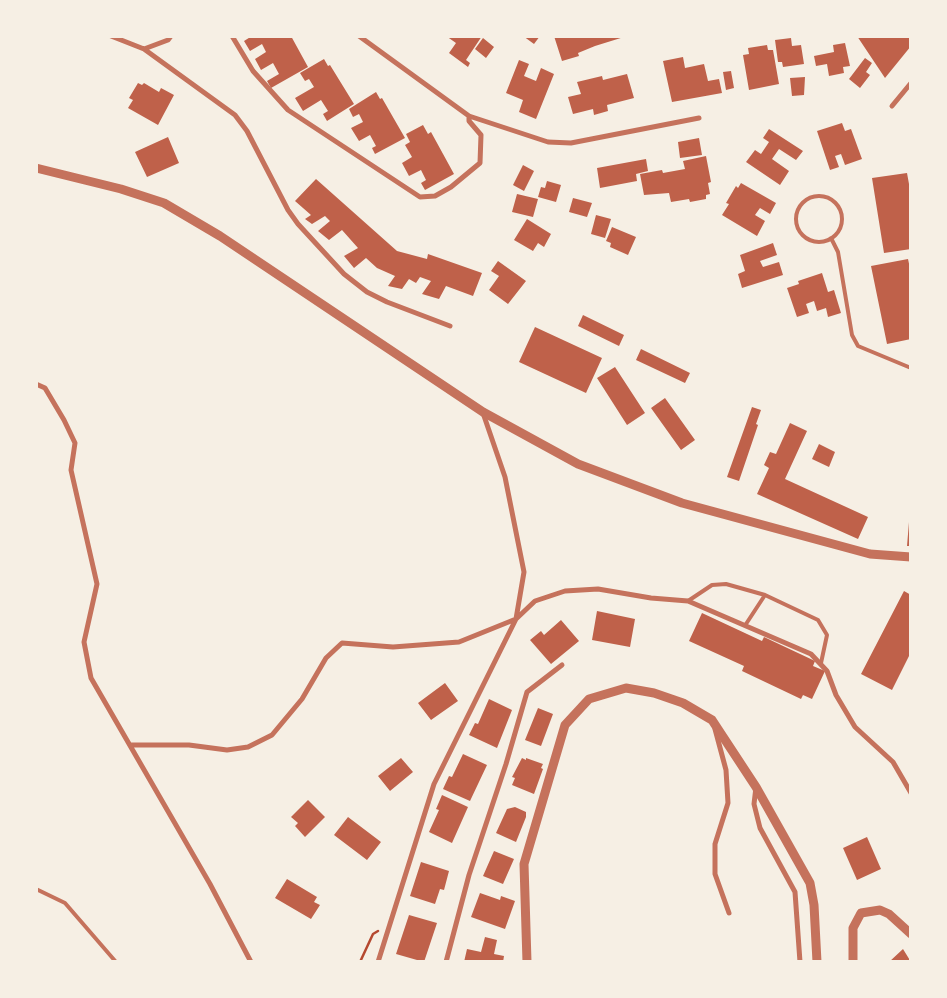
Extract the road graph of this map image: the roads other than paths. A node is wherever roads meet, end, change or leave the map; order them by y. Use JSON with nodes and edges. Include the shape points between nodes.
{"nodes":[{"id":1,"x":111,"y":36,"type":"edge"},
{"id":2,"x":171,"y":36,"type":"edge"},
{"id":3,"x":232,"y":36,"type":"edge"},
{"id":4,"x":359,"y":36,"type":"edge"},
{"id":5,"x":144,"y":49,"type":"junction"},
{"id":6,"x":911,"y":83,"type":"edge"},
{"id":7,"x":892,"y":106,"type":"dead end"},
{"id":8,"x":468,"y":116,"type":"junction"},
{"id":9,"x":699,"y":118,"type":"dead end"},
{"id":10,"x":36,"y":168,"type":"edge"},
{"id":11,"x":831,"y":238,"type":"junction"},
{"id":12,"x":450,"y":326,"type":"dead end"},
{"id":13,"x":911,"y":368,"type":"edge"},
{"id":14,"x":36,"y":384,"type":"edge"},
{"id":15,"x":483,"y":412,"type":"junction"},
{"id":16,"x":911,"y":557,"type":"edge"},
{"id":17,"x":765,"y":595,"type":"junction"},
{"id":18,"x":688,"y":601,"type":"junction"},
{"id":19,"x":516,"y":619,"type":"junction"},
{"id":20,"x":746,"y":624,"type":"junction"},
{"id":21,"x":821,"y":662,"type":"junction"},
{"id":22,"x":562,"y":666,"type":"dead end"},
{"id":23,"x":712,"y":720,"type":"junction"},
{"id":24,"x":131,"y":745,"type":"junction"},
{"id":25,"x":756,"y":787,"type":"junction"},
{"id":26,"x":911,"y":793,"type":"edge"},
{"id":27,"x":36,"y":889,"type":"edge"},
{"id":28,"x":729,"y":913,"type":"dead end"},
{"id":29,"x":911,"y":934,"type":"edge"},
{"id":30,"x":116,"y":962,"type":"edge"},
{"id":31,"x":251,"y":962,"type":"edge"},
{"id":32,"x":378,"y":962,"type":"edge"},
{"id":33,"x":446,"y":962,"type":"edge"},
{"id":34,"x":527,"y":962,"type":"edge"},
{"id":35,"x":800,"y":962,"type":"edge"},
{"id":36,"x":817,"y":962,"type":"edge"},
{"id":37,"x":853,"y":962,"type":"edge"}],
"edges":[{"from":1,"to":5,"type":"street"},
{"from":2,"to":5,"type":"street"},
{"from":3,"to":8,"type":"street","via":[[253,70],[288,110],[420,197],[435,196],[451,187],[480,163],[481,135]]},
{"from":4,"to":8,"type":"street"},
{"from":5,"to":12,"type":"street","via":[[236,115],[288,210],[344,274],[366,292]]},
{"from":6,"to":7,"type":"street"},
{"from":8,"to":9,"type":"street","via":[[548,142],[571,143]]},
{"from":10,"to":15,"type":"street","via":[[164,203],[220,236]]},
{"from":11,"to":11,"type":"lane","via":[[842,225],[837,204],[818,196],[804,201],[796,213],[801,234],[813,242]]},
{"from":11,"to":13,"type":"lane","via":[[838,252],[852,335],[858,346]]},
{"from":14,"to":24,"type":"street","via":[[44,388],[75,443],[71,470],[96,584],[84,642],[90,678]]},
{"from":15,"to":16,"type":"street","via":[[578,464],[682,503],[870,554]]},
{"from":15,"to":19,"type":"street","via":[[505,476],[524,572]]},
{"from":17,"to":18,"type":"lane","via":[[726,584],[712,585]]},
{"from":17,"to":20,"type":"lane"},
{"from":17,"to":21,"type":"lane","via":[[818,620],[826,635]]},
{"from":18,"to":19,"type":"street","via":[[598,589],[565,591],[535,601]]},
{"from":18,"to":20,"type":"street"},
{"from":19,"to":24,"type":"street","via":[[459,642],[393,647],[342,643],[326,658],[302,699],[272,734],[248,747],[227,750],[189,745]]},
{"from":19,"to":32,"type":"street","via":[[434,784]]},
{"from":20,"to":21,"type":"street","via":[[796,645]]},
{"from":21,"to":26,"type":"street","via":[[855,727],[893,762]]},
{"from":22,"to":33,"type":"street","via":[[527,692],[469,875]]},
{"from":23,"to":25,"type":"street"},
{"from":23,"to":28,"type":"street","via":[[726,770],[728,803],[715,844],[715,874]]},
{"from":23,"to":34,"type":"street","via":[[682,703],[626,688],[589,699],[565,726],[524,864]]},
{"from":24,"to":31,"type":"street"},
{"from":25,"to":35,"type":"street","via":[[754,804],[760,828],[795,892]]},
{"from":25,"to":36,"type":"street","via":[[810,883]]},
{"from":27,"to":30,"type":"lane","via":[[65,904]]},
{"from":29,"to":37,"type":"street","via":[[880,910],[860,913],[853,928]]}]}
